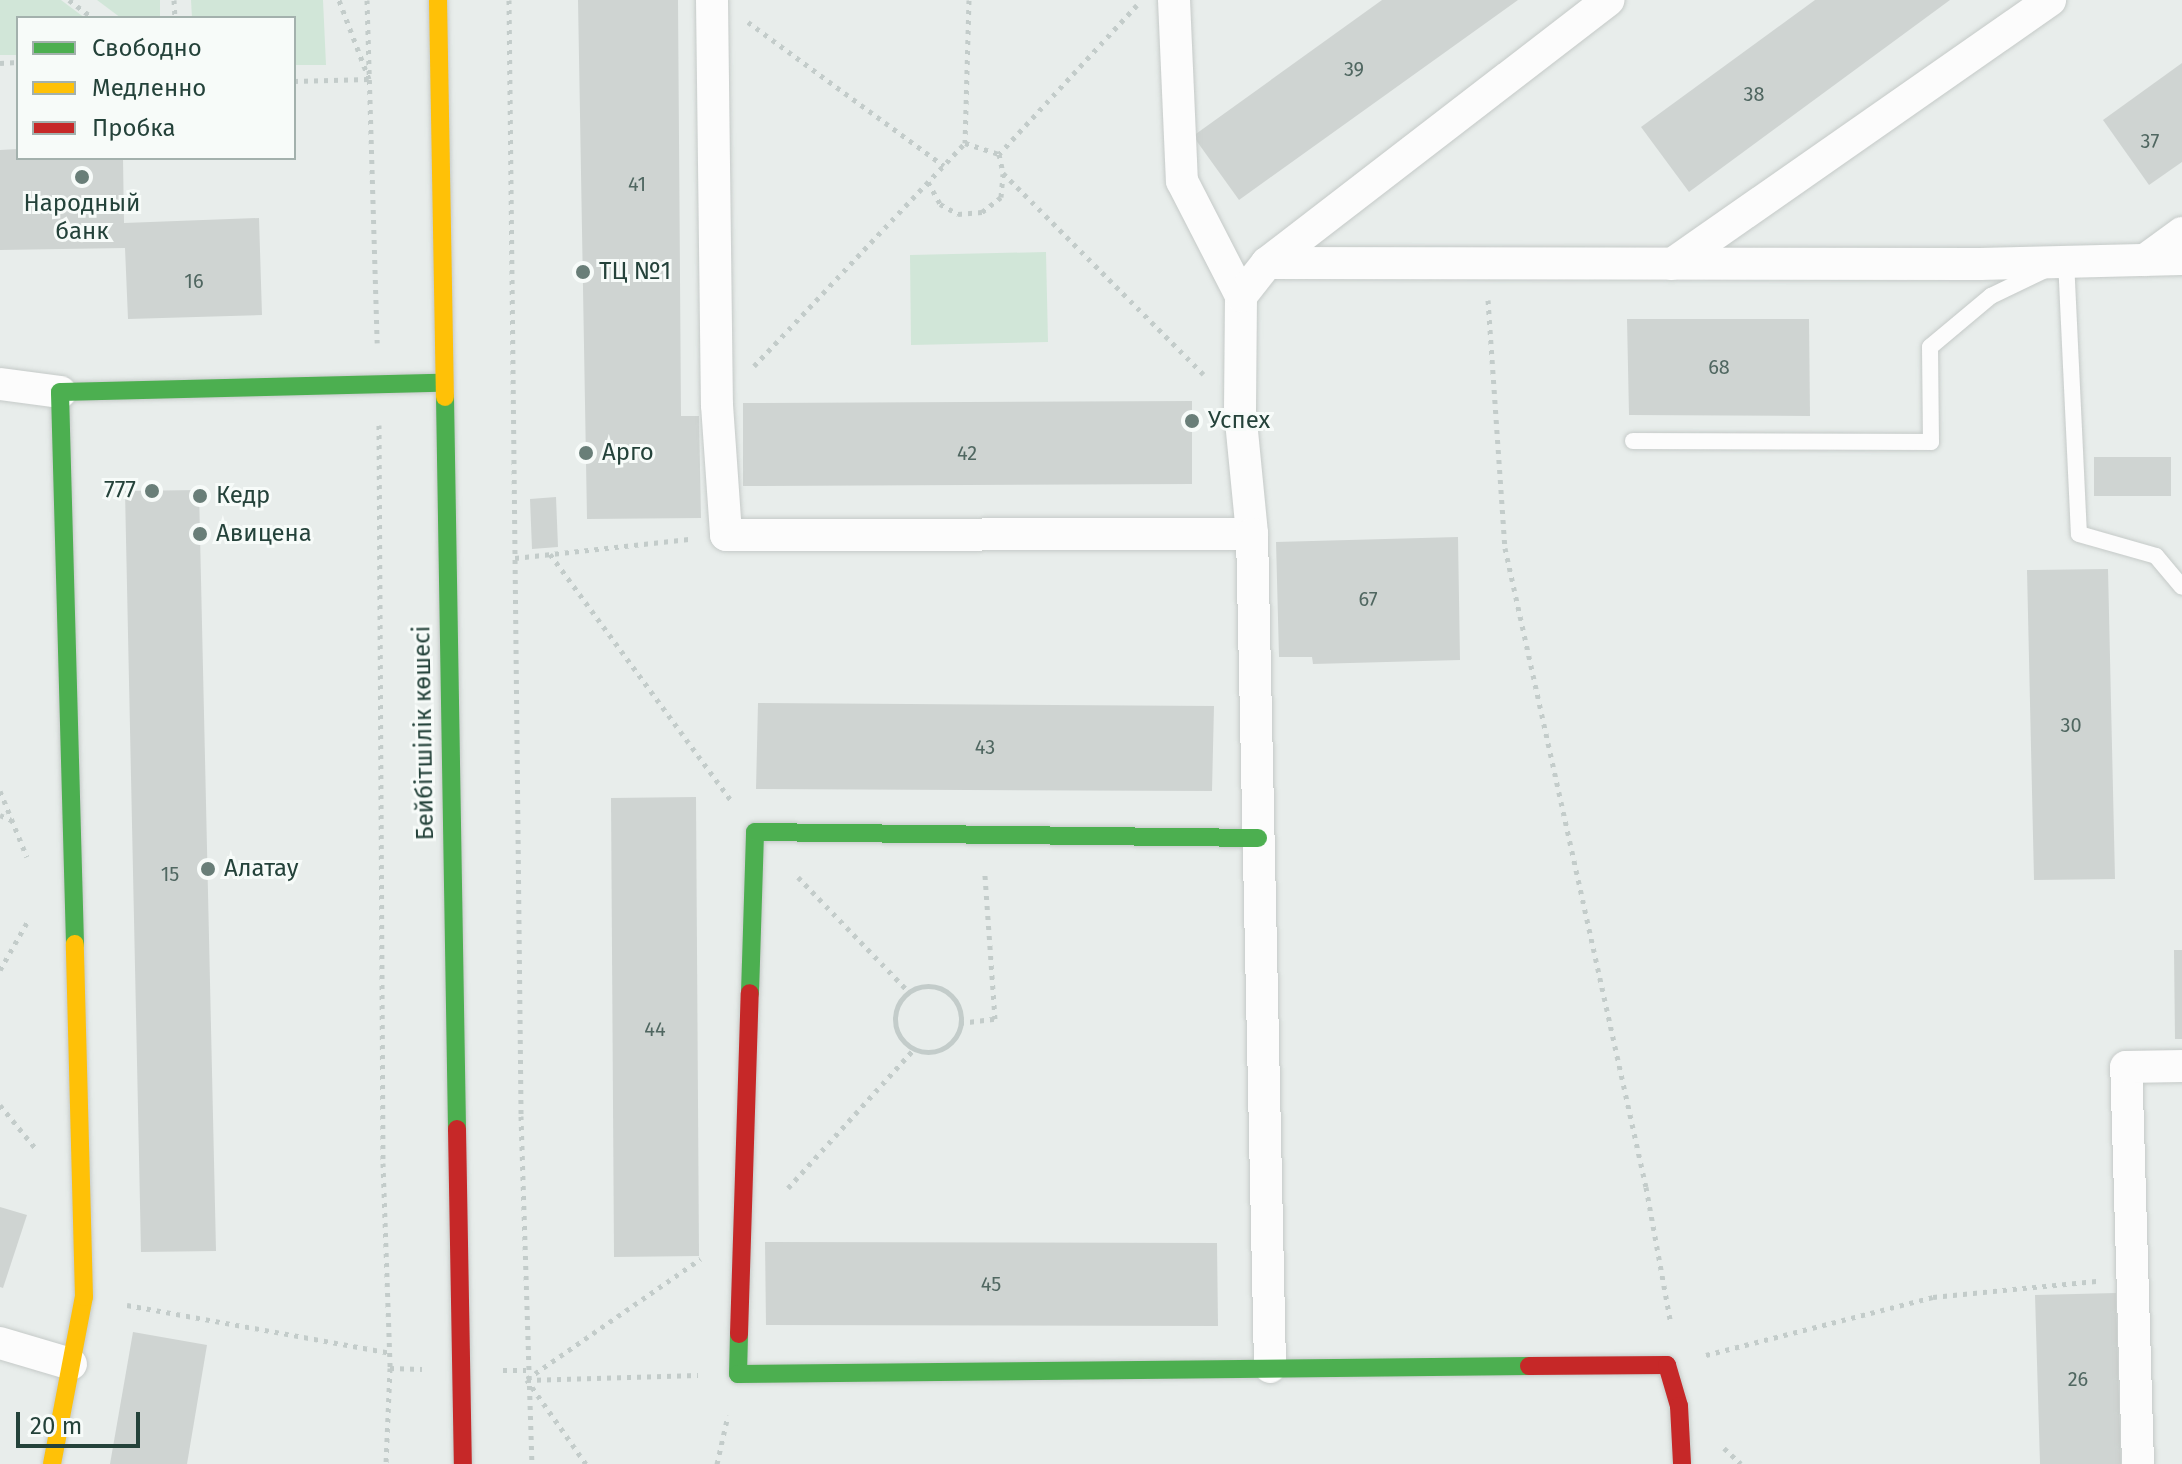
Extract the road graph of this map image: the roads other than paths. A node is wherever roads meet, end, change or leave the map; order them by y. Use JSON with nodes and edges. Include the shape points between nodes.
{"nodes":[{"id":1,"x":438,"y":0,"type":"edge"},
{"id":2,"x":712,"y":0,"type":"edge"},
{"id":3,"x":1174,"y":0,"type":"edge"},
{"id":4,"x":1609,"y":0,"type":"edge"},
{"id":5,"x":2050,"y":0,"type":"edge"},
{"id":6,"x":2182,"y":233,"type":"edge"},
{"id":7,"x":2069,"y":259,"type":"junction"},
{"id":8,"x":2182,"y":259,"type":"edge"},
{"id":9,"x":2145,"y":260,"type":"junction"},
{"id":10,"x":1267,"y":263,"type":"junction"},
{"id":11,"x":1672,"y":264,"type":"junction"},
{"id":12,"x":1241,"y":296,"type":"junction"},
{"id":13,"x":441,"y":383,"type":"junction"},
{"id":14,"x":0,"y":384,"type":"edge"},
{"id":15,"x":60,"y":392,"type":"junction"},
{"id":16,"x":1633,"y":441,"type":"dead end"},
{"id":17,"x":1252,"y":534,"type":"junction"},
{"id":18,"x":2182,"y":587,"type":"edge"},
{"id":19,"x":1258,"y":838,"type":"junction"},
{"id":20,"x":2182,"y":1066,"type":"edge"},
{"id":21,"x":0,"y":1343,"type":"edge"},
{"id":22,"x":71,"y":1364,"type":"junction"},
{"id":23,"x":1270,"y":1367,"type":"junction"},
{"id":24,"x":52,"y":1464,"type":"edge"},
{"id":25,"x":463,"y":1464,"type":"edge"},
{"id":26,"x":1682,"y":1464,"type":"edge"},
{"id":27,"x":2138,"y":1464,"type":"edge"}],
"edges":[{"from":1,"to":13,"type":"street","name":"Бейбітшілік көшесі"},
{"from":2,"to":17,"type":"street","via":[[717,405],[726,535]]},
{"from":3,"to":12,"type":"street","via":[[1182,181]]},
{"from":4,"to":10,"type":"street"},
{"from":5,"to":11,"type":"street"},
{"from":6,"to":9,"type":"street"},
{"from":7,"to":9,"type":"street"},
{"from":7,"to":11,"type":"street"},
{"from":7,"to":16,"type":"lane","via":[[1991,296],[1930,347],[1931,442]]},
{"from":7,"to":18,"type":"lane","via":[[2079,534],[2156,556]]},
{"from":8,"to":9,"type":"street"},
{"from":10,"to":11,"type":"street"},
{"from":10,"to":12,"type":"street"},
{"from":12,"to":17,"type":"street","via":[[1240,411]]},
{"from":13,"to":15,"type":"street"},
{"from":13,"to":25,"type":"street","name":"Бейбітшілік көшесі"},
{"from":14,"to":15,"type":"street"},
{"from":15,"to":22,"type":"street","via":[[84,1297]]},
{"from":17,"to":19,"type":"street"},
{"from":19,"to":23,"type":"street"},
{"from":19,"to":23,"type":"street","via":[[755,832],[738,1374]]},
{"from":20,"to":27,"type":"street","via":[[2126,1067]]},
{"from":21,"to":22,"type":"street"},
{"from":22,"to":24,"type":"street"},
{"from":23,"to":26,"type":"street","via":[[1667,1365],[1679,1406]]}]}
